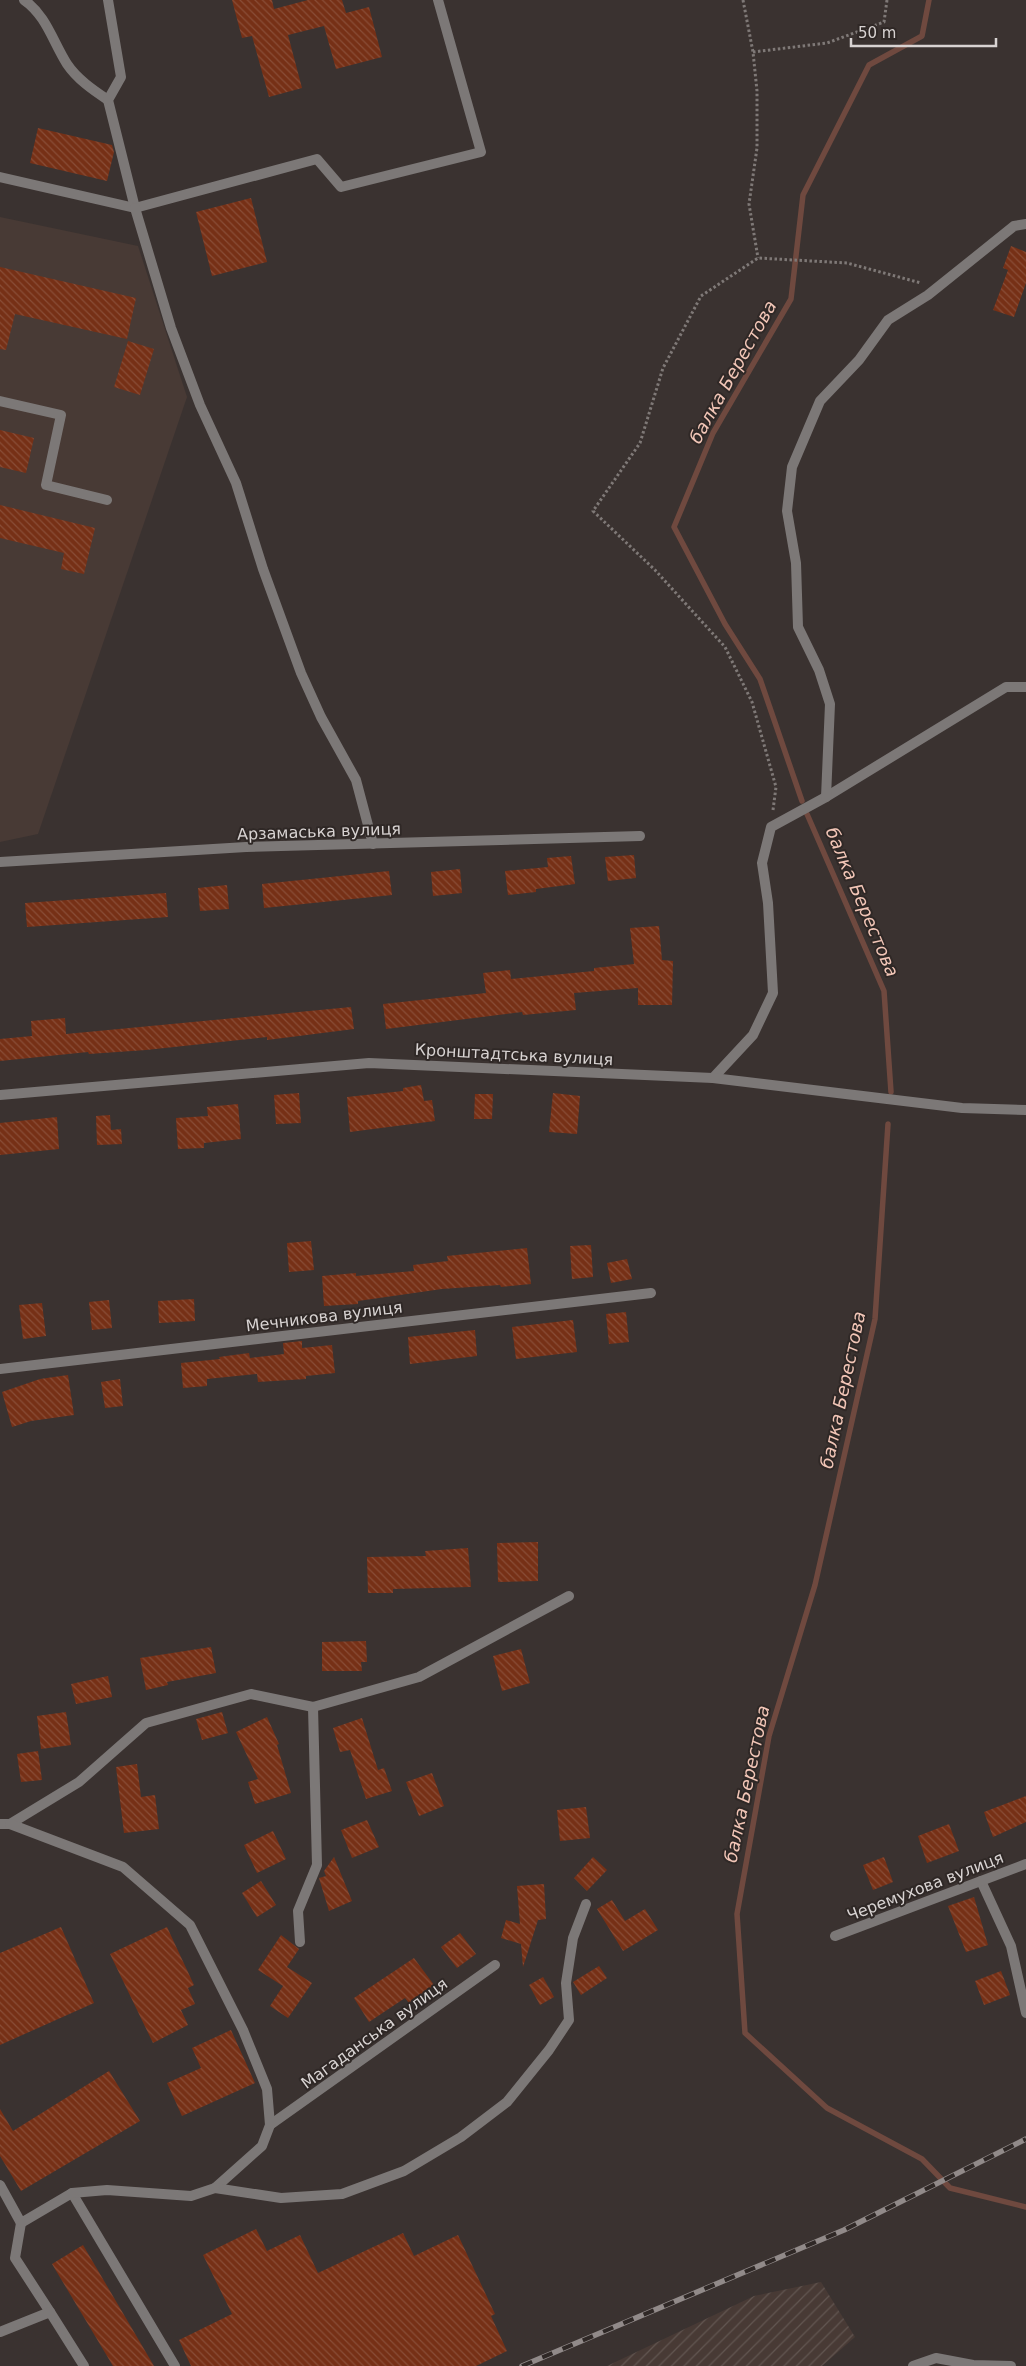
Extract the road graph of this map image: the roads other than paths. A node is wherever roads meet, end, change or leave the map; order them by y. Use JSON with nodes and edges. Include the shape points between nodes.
{"nodes":[{"id":1,"x":24,"y":0,"type":"edge"},
{"id":2,"x":108,"y":0,"type":"edge"},
{"id":3,"x":438,"y":0,"type":"edge"},
{"id":4,"x":108,"y":100,"type":"junction"},
{"id":5,"x":0,"y":177,"type":"edge"},
{"id":6,"x":135,"y":208,"type":"junction"},
{"id":7,"x":1026,"y":224,"type":"edge"},
{"id":8,"x":0,"y":401,"type":"edge"},
{"id":9,"x":107,"y":500,"type":"dead end"},
{"id":10,"x":1026,"y":687,"type":"edge"},
{"id":11,"x":826,"y":797,"type":"junction"},
{"id":12,"x":640,"y":836,"type":"dead end"},
{"id":13,"x":373,"y":844,"type":"junction"},
{"id":14,"x":0,"y":862,"type":"edge"},
{"id":15,"x":713,"y":1078,"type":"junction"},
{"id":16,"x":0,"y":1095,"type":"edge"},
{"id":17,"x":1026,"y":1110,"type":"edge"},
{"id":18,"x":650,"y":1293,"type":"dead end"},
{"id":19,"x":0,"y":1368,"type":"edge"},
{"id":20,"x":569,"y":1596,"type":"dead end"},
{"id":21,"x":313,"y":1708,"type":"junction"},
{"id":22,"x":5,"y":1824,"type":"edge"},
{"id":23,"x":1026,"y":1864,"type":"edge"},
{"id":24,"x":981,"y":1881,"type":"junction"},
{"id":25,"x":586,"y":1904,"type":"dead end"},
{"id":26,"x":835,"y":1936,"type":"dead end"},
{"id":27,"x":300,"y":1942,"type":"dead end"},
{"id":28,"x":495,"y":1965,"type":"dead end"},
{"id":29,"x":1026,"y":2012,"type":"edge"},
{"id":30,"x":270,"y":2125,"type":"junction"},
{"id":31,"x":0,"y":2185,"type":"edge"},
{"id":32,"x":215,"y":2188,"type":"junction"},
{"id":33,"x":72,"y":2193,"type":"junction"},
{"id":34,"x":21,"y":2223,"type":"junction"},
{"id":35,"x":50,"y":2312,"type":"junction"},
{"id":36,"x":0,"y":2332,"type":"edge"},
{"id":37,"x":84,"y":2366,"type":"edge"},
{"id":38,"x":175,"y":2366,"type":"edge"},
{"id":39,"x":913,"y":2366,"type":"edge"},
{"id":40,"x":1011,"y":2366,"type":"edge"}],
"edges":[{"from":1,"to":4,"type":"street","via":[[34,7],[68,65],[84,83]]},
{"from":2,"to":4,"type":"street","via":[[121,77]]},
{"from":3,"to":6,"type":"street","via":[[482,152],[341,187],[317,158]]},
{"from":4,"to":6,"type":"street"},
{"from":5,"to":6,"type":"street"},
{"from":6,"to":13,"type":"street","via":[[171,328],[200,405],[236,483],[301,674],[356,780]]},
{"from":7,"to":11,"type":"street","via":[[1014,226],[971,262],[888,320],[859,360],[820,401],[792,467],[787,510],[796,563],[798,627],[819,670],[830,704]]},
{"from":8,"to":9,"type":"street","via":[[61,415],[46,485]]},
{"from":10,"to":11,"type":"street","via":[[1006,687]]},
{"from":11,"to":15,"type":"street","via":[[771,827],[762,863],[768,903],[773,993],[753,1035]]},
{"from":12,"to":13,"type":"street","name":"Арзамаська вулиця"},
{"from":13,"to":14,"type":"street","name":"Арзамаська вулиця"},
{"from":15,"to":16,"type":"street","name":"Кронштадтська вулиця","via":[[369,1063]]},
{"from":15,"to":17,"type":"street","name":"Кронштадтська вулиця","via":[[962,1108]]},
{"from":18,"to":19,"type":"street","name":"Мечникова вулиця"},
{"from":20,"to":21,"type":"street","via":[[419,1677]]},
{"from":21,"to":22,"type":"street","via":[[251,1694],[146,1723],[79,1782]]},
{"from":21,"to":27,"type":"street","via":[[317,1865],[298,1911]]},
{"from":22,"to":30,"type":"street","via":[[123,1867],[190,1925],[246,2038],[266,2089]]},
{"from":23,"to":24,"type":"street","name":"Черемухова вулиця"},
{"from":24,"to":26,"type":"street","name":"Черемухова вулиця"},
{"from":24,"to":29,"type":"street","via":[[1011,1946]]},
{"from":25,"to":32,"type":"street","via":[[573,1938],[566,1983],[569,2020],[507,2102],[461,2137],[404,2171],[342,2194],[281,2198]]},
{"from":28,"to":30,"type":"street","name":"Магаданська вулиця"},
{"from":30,"to":32,"type":"street","via":[[262,2146]]},
{"from":31,"to":34,"type":"street"},
{"from":32,"to":33,"type":"street","via":[[191,2196],[107,2190]]},
{"from":33,"to":34,"type":"street"},
{"from":33,"to":38,"type":"street"},
{"from":34,"to":35,"type":"street","via":[[15,2258]]},
{"from":35,"to":36,"type":"street"},
{"from":35,"to":37,"type":"street"},
{"from":39,"to":40,"type":"street","via":[[936,2358],[974,2365]]}]}
